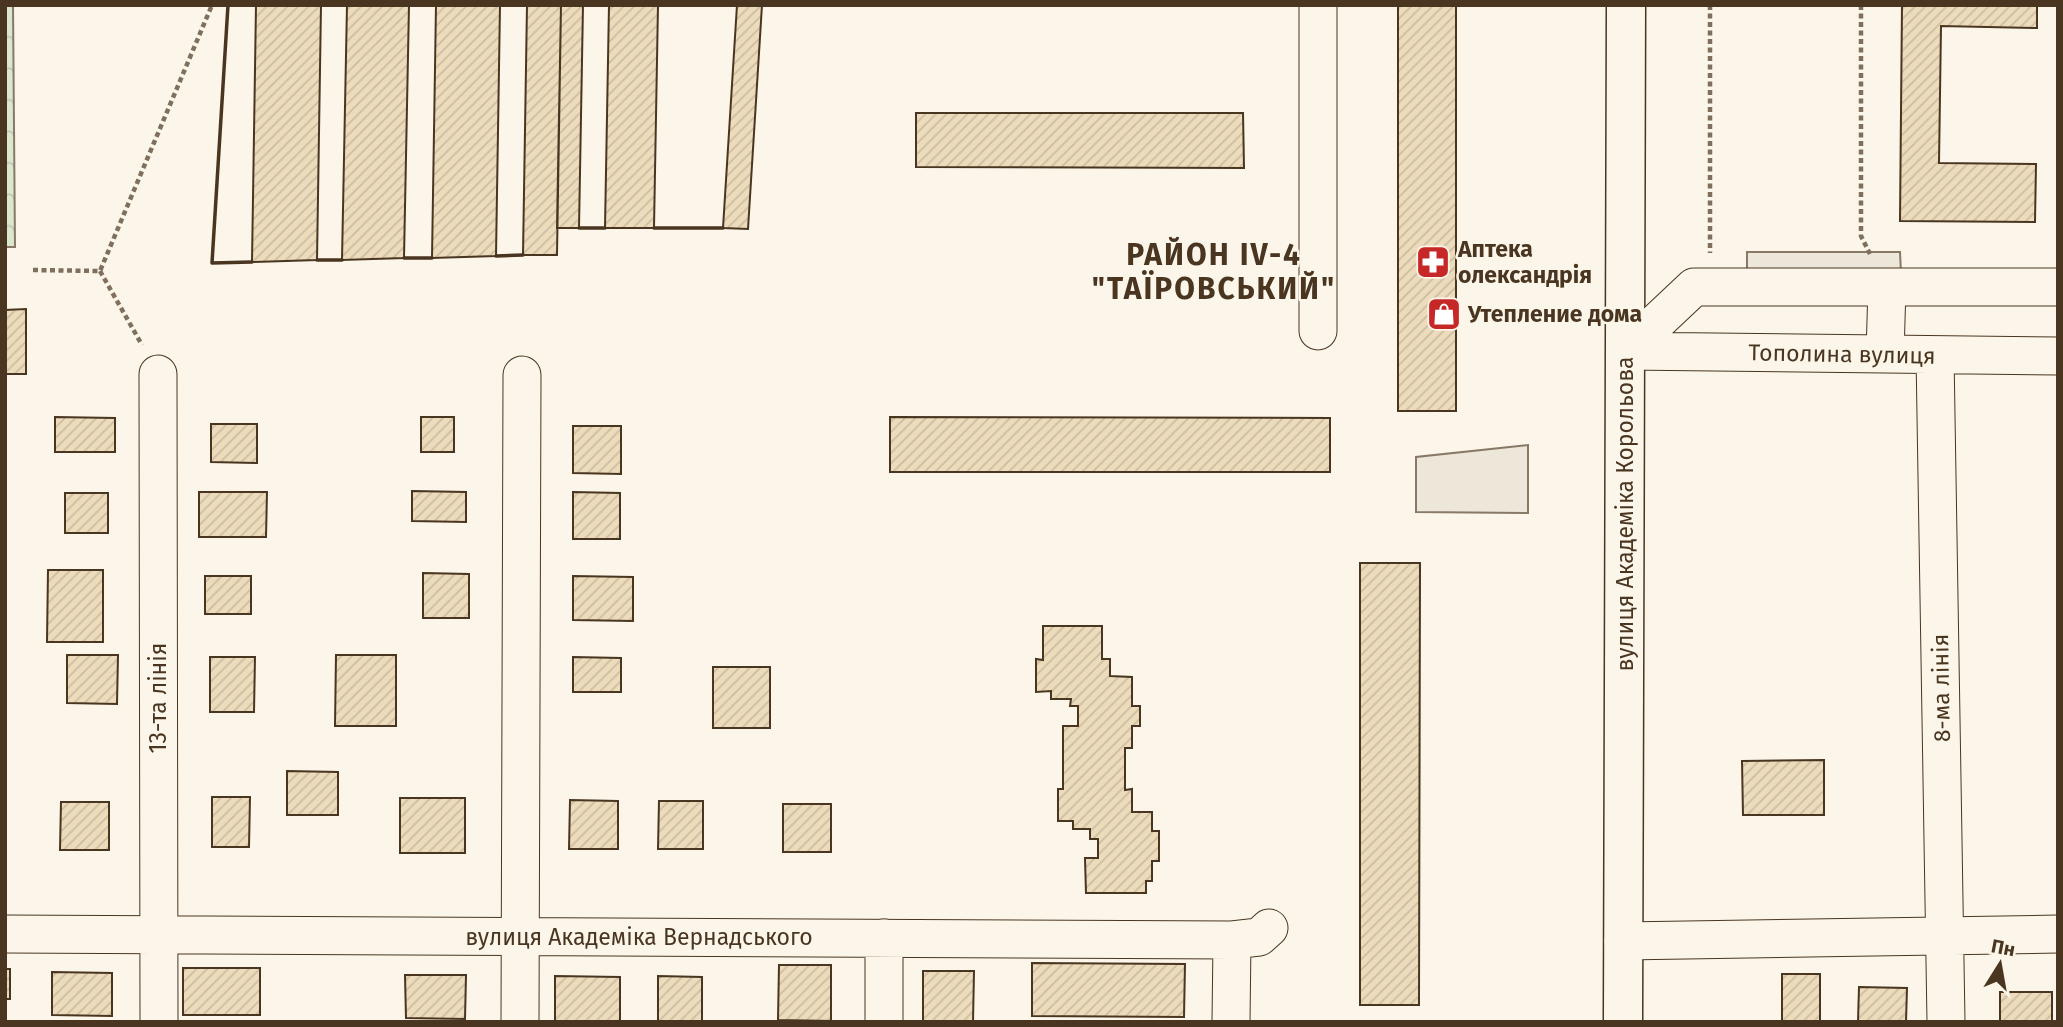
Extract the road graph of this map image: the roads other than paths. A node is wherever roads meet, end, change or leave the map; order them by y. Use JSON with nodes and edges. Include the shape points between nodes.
{"nodes":[{"id":1,"x":1318,"y":5,"type":"edge"},
{"id":2,"x":1626,"y":5,"type":"edge"},
{"id":3,"x":1887,"y":287,"type":"junction"},
{"id":4,"x":2058,"y":287,"type":"edge"},
{"id":5,"x":1318,"y":331,"type":"dead end"},
{"id":6,"x":1626,"y":351,"type":"junction"},
{"id":7,"x":1885,"y":354,"type":"junction"},
{"id":8,"x":1935,"y":355,"type":"junction"},
{"id":9,"x":2058,"y":356,"type":"edge"},
{"id":10,"x":158,"y":374,"type":"road end"},
{"id":11,"x":522,"y":375,"type":"dead end"},
{"id":12,"x":1269,"y":928,"type":"dead end"},
{"id":13,"x":5,"y":934,"type":"edge"},
{"id":14,"x":1945,"y":934,"type":"junction"},
{"id":15,"x":2058,"y":934,"type":"edge"},
{"id":16,"x":158,"y":935,"type":"junction"},
{"id":17,"x":520,"y":937,"type":"junction"},
{"id":18,"x":884,"y":939,"type":"junction"},
{"id":19,"x":1232,"y":940,"type":"junction"},
{"id":20,"x":1623,"y":941,"type":"junction"},
{"id":21,"x":159,"y":1022,"type":"edge"},
{"id":22,"x":520,"y":1022,"type":"edge"},
{"id":23,"x":884,"y":1022,"type":"edge"},
{"id":24,"x":1231,"y":1022,"type":"edge"},
{"id":25,"x":1623,"y":1022,"type":"edge"},
{"id":26,"x":1946,"y":1022,"type":"edge"}],
"edges":[{"from":1,"to":5,"type":"street"},
{"from":2,"to":6,"type":"main road","name":"вулиця Академіка Корольова"},
{"from":3,"to":4,"type":"street"},
{"from":3,"to":6,"type":"street","via":[[1694,287]]},
{"from":3,"to":7,"type":"street"},
{"from":6,"to":7,"type":"street","name":"Тополина вулиця"},
{"from":6,"to":20,"type":"main road","name":"вулиця Академіка Корольова"},
{"from":7,"to":8,"type":"street","name":"Тополина вулиця"},
{"from":8,"to":9,"type":"street","name":"Тополина вулиця"},
{"from":8,"to":14,"type":"street","name":"8-ма лінія"},
{"from":10,"to":16,"type":"street","name":"13-та лінія"},
{"from":11,"to":17,"type":"street"},
{"from":12,"to":19,"type":"street","name":"вулиця Академіка Вернадського","via":[[1259,937]]},
{"from":13,"to":16,"type":"street","name":"вулиця Академіка Вернадського"},
{"from":14,"to":15,"type":"street"},
{"from":14,"to":20,"type":"street"},
{"from":14,"to":26,"type":"street","name":"8-ма лінія"},
{"from":16,"to":17,"type":"street","name":"вулиця Академіка Вернадського"},
{"from":16,"to":21,"type":"street","name":"13-та лінія"},
{"from":17,"to":18,"type":"street","name":"вулиця Академіка Вернадського"},
{"from":17,"to":22,"type":"street"},
{"from":18,"to":19,"type":"street","name":"вулиця Академіка Вернадського"},
{"from":18,"to":23,"type":"street"},
{"from":19,"to":24,"type":"street"},
{"from":20,"to":25,"type":"main road","name":"вулиця Академіка Корольова"}]}
